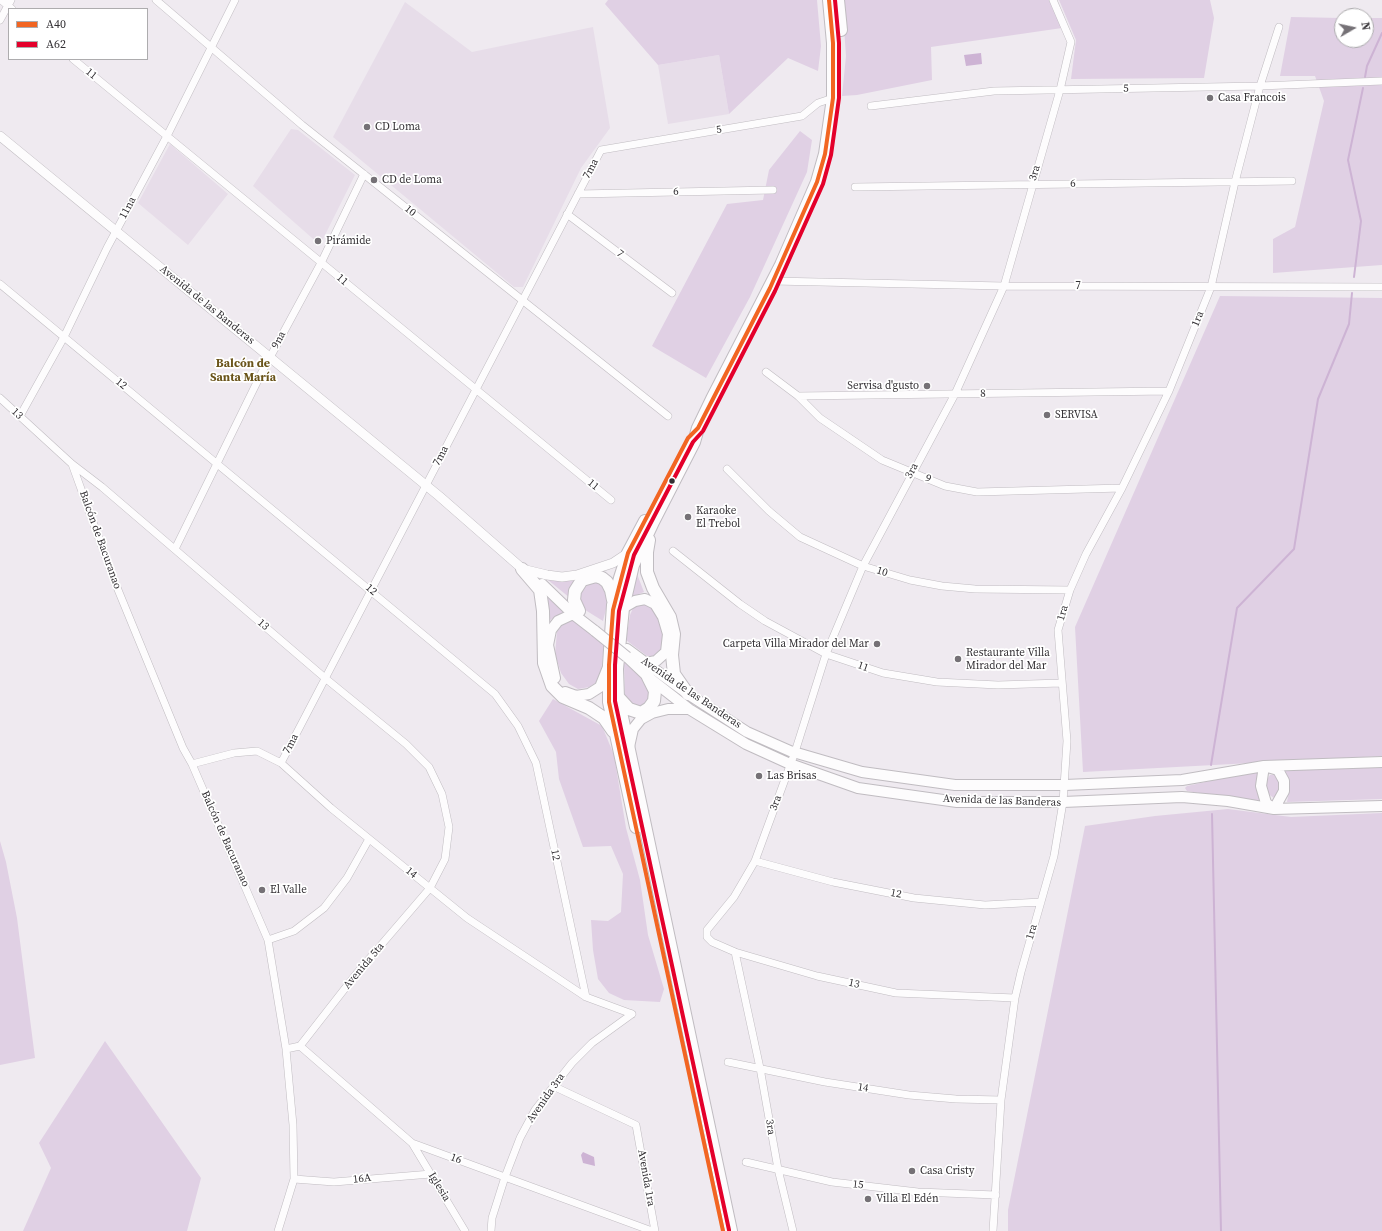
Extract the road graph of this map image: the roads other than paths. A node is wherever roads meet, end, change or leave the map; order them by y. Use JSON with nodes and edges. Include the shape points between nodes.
{"nodes":[{"id":1,"x":1,"y":0,"type":"edge"},
{"id":2,"x":156,"y":0,"type":"edge"},
{"id":3,"x":235,"y":0,"type":"edge"},
{"id":4,"x":829,"y":0,"type":"edge"},
{"id":5,"x":838,"y":0,"type":"edge"},
{"id":6,"x":1053,"y":0,"type":"edge"},
{"id":7,"x":10,"y":5,"type":"edge"},
{"id":8,"x":0,"y":20,"type":"edge"},
{"id":9,"x":1279,"y":27,"type":"dead end"},
{"id":10,"x":211,"y":46,"type":"junction"},
{"id":11,"x":74,"y":60,"type":"edge"},
{"id":12,"x":1382,"y":82,"type":"edge"},
{"id":13,"x":1260,"y":86,"type":"junction"},
{"id":14,"x":1060,"y":90,"type":"junction"},
{"id":15,"x":833,"y":98,"type":"junction"},
{"id":16,"x":871,"y":106,"type":"dead end"},
{"id":17,"x":0,"y":136,"type":"edge"},
{"id":18,"x":167,"y":136,"type":"junction"},
{"id":19,"x":601,"y":150,"type":"joint"},
{"id":20,"x":364,"y":174,"type":"junction"},
{"id":21,"x":1292,"y":181,"type":"dead end"},
{"id":22,"x":1235,"y":182,"type":"junction"},
{"id":23,"x":1032,"y":184,"type":"junction"},
{"id":24,"x":855,"y":187,"type":"dead end"},
{"id":25,"x":773,"y":190,"type":"dead end"},
{"id":26,"x":578,"y":194,"type":"junction"},
{"id":27,"x":568,"y":214,"type":"junction"},
{"id":28,"x":116,"y":231,"type":"junction"},
{"id":29,"x":321,"y":263,"type":"junction"},
{"id":30,"x":773,"y":281,"type":"junction"},
{"id":31,"x":0,"y":284,"type":"edge"},
{"id":32,"x":1004,"y":286,"type":"junction"},
{"id":33,"x":1211,"y":287,"type":"junction"},
{"id":34,"x":1382,"y":287,"type":"edge"},
{"id":35,"x":672,"y":293,"type":"dead end"},
{"id":36,"x":522,"y":302,"type":"junction"},
{"id":37,"x":64,"y":337,"type":"junction"},
{"id":38,"x":270,"y":357,"type":"junction"},
{"id":39,"x":766,"y":372,"type":"dead end"},
{"id":40,"x":475,"y":390,"type":"junction"},
{"id":41,"x":1169,"y":391,"type":"junction"},
{"id":42,"x":954,"y":394,"type":"junction"},
{"id":43,"x":798,"y":396,"type":"junction"},
{"id":44,"x":0,"y":398,"type":"edge"},
{"id":45,"x":20,"y":416,"type":"junction"},
{"id":46,"x":668,"y":416,"type":"dead end"},
{"id":47,"x":698,"y":428,"type":"junction"},
{"id":48,"x":217,"y":463,"type":"junction"},
{"id":49,"x":72,"y":464,"type":"junction"},
{"id":50,"x":727,"y":469,"type":"dead end"},
{"id":51,"x":912,"y":472,"type":"junction"},
{"id":52,"x":426,"y":485,"type":"junction"},
{"id":53,"x":1122,"y":488,"type":"junction"},
{"id":54,"x":611,"y":500,"type":"dead end"},
{"id":55,"x":653,"y":522,"type":"junction"},
{"id":56,"x":174,"y":549,"type":"junction"},
{"id":57,"x":674,"y":550,"type":"dead end"},
{"id":58,"x":628,"y":553,"type":"junction"},
{"id":59,"x":863,"y":566,"type":"junction"},
{"id":60,"x":522,"y":569,"type":"junction"},
{"id":61,"x":542,"y":584,"type":"joint"},
{"id":62,"x":371,"y":590,"type":"junction"},
{"id":63,"x":1070,"y":590,"type":"junction"},
{"id":64,"x":618,"y":606,"type":"junction"},
{"id":65,"x":576,"y":613,"type":"junction"},
{"id":66,"x":627,"y":653,"type":"junction"},
{"id":67,"x":826,"y":654,"type":"junction"},
{"id":68,"x":646,"y":663,"type":"junction"},
{"id":69,"x":609,"y":665,"type":"junction"},
{"id":70,"x":648,"y":677,"type":"junction"},
{"id":71,"x":325,"y":678,"type":"junction"},
{"id":72,"x":1061,"y":683,"type":"junction"},
{"id":73,"x":688,"y":694,"type":"junction"},
{"id":74,"x":618,"y":698,"type":"junction"},
{"id":75,"x":689,"y":709,"type":"junction"},
{"id":76,"x":617,"y":738,"type":"junction"},
{"id":77,"x":629,"y":750,"type":"junction"},
{"id":78,"x":795,"y":752,"type":"junction"},
{"id":79,"x":1382,"y":762,"type":"edge"},
{"id":80,"x":281,"y":763,"type":"junction"},
{"id":81,"x":192,"y":764,"type":"junction"},
{"id":82,"x":790,"y":764,"type":"junction"},
{"id":83,"x":1264,"y":766,"type":"junction"},
{"id":84,"x":1065,"y":785,"type":"junction"},
{"id":85,"x":1064,"y":802,"type":"junction"},
{"id":86,"x":1382,"y":806,"type":"edge"},
{"id":87,"x":1274,"y":809,"type":"junction"},
{"id":88,"x":369,"y":839,"type":"junction"},
{"id":89,"x":755,"y":861,"type":"junction"},
{"id":90,"x":430,"y":888,"type":"junction"},
{"id":91,"x":1041,"y":902,"type":"junction"},
{"id":92,"x":707,"y":930,"type":"joint"},
{"id":93,"x":268,"y":940,"type":"junction"},
{"id":94,"x":735,"y":952,"type":"junction"},
{"id":95,"x":586,"y":997,"type":"junction"},
{"id":96,"x":1015,"y":998,"type":"junction"},
{"id":97,"x":632,"y":1014,"type":"joint"},
{"id":98,"x":300,"y":1046,"type":"junction"},
{"id":99,"x":286,"y":1049,"type":"junction"},
{"id":100,"x":728,"y":1062,"type":"dead end"},
{"id":101,"x":760,"y":1068,"type":"junction"},
{"id":102,"x":553,"y":1086,"type":"junction"},
{"id":103,"x":1001,"y":1100,"type":"junction"},
{"id":104,"x":412,"y":1143,"type":"junction"},
{"id":105,"x":746,"y":1162,"type":"dead end"},
{"id":106,"x":778,"y":1169,"type":"junction"},
{"id":107,"x":431,"y":1174,"type":"junction"},
{"id":108,"x":505,"y":1177,"type":"junction"},
{"id":109,"x":294,"y":1179,"type":"junction"},
{"id":110,"x":996,"y":1195,"type":"junction"},
{"id":111,"x":278,"y":1231,"type":"edge"},
{"id":112,"x":466,"y":1231,"type":"edge"},
{"id":113,"x":491,"y":1231,"type":"edge"},
{"id":114,"x":654,"y":1231,"type":"edge"},
{"id":115,"x":723,"y":1231,"type":"edge"},
{"id":116,"x":731,"y":1231,"type":"edge"},
{"id":117,"x":793,"y":1231,"type":"edge"},
{"id":118,"x":993,"y":1231,"type":"edge"}],
"edges":[{"from":1,"to":7,"type":"street"},
{"from":2,"to":10,"type":"street","name":"10"},
{"from":3,"to":10,"type":"street","name":"11na"},
{"from":4,"to":15,"type":"highway","via":[[833,43]]},
{"from":5,"to":15,"type":"highway","via":[[842,68]]},
{"from":6,"to":14,"type":"street","name":"3ra","via":[[1071,42]]},
{"from":7,"to":8,"type":"street"},
{"from":9,"to":13,"type":"street","name":"1ra"},
{"from":10,"to":18,"type":"street","name":"11na"},
{"from":10,"to":20,"type":"street","name":"10","via":[[302,125]]},
{"from":11,"to":18,"type":"street","name":"11"},
{"from":12,"to":13,"type":"street","name":"5"},
{"from":13,"to":14,"type":"street","name":"5"},
{"from":13,"to":22,"type":"street","name":"1ra"},
{"from":14,"to":16,"type":"street","name":"5","via":[[994,91]]},
{"from":14,"to":23,"type":"street","name":"3ra"},
{"from":15,"to":19,"type":"street","name":"5","via":[[818,103],[802,116]]},
{"from":15,"to":30,"type":"highway","via":[[825,154],[817,182]]},
{"from":17,"to":28,"type":"street","name":"Avenida de las Banderas"},
{"from":18,"to":28,"type":"street","name":"11na"},
{"from":18,"to":29,"type":"street","name":"11"},
{"from":19,"to":26,"type":"street","name":"7ma"},
{"from":20,"to":29,"type":"street","name":"9na"},
{"from":20,"to":36,"type":"street","name":"10"},
{"from":21,"to":22,"type":"street","name":"6"},
{"from":22,"to":23,"type":"street","name":"6"},
{"from":22,"to":33,"type":"street","name":"1ra"},
{"from":23,"to":24,"type":"street","name":"6"},
{"from":23,"to":32,"type":"street","name":"3ra"},
{"from":25,"to":26,"type":"street","name":"6"},
{"from":26,"to":27,"type":"street","name":"7ma"},
{"from":27,"to":35,"type":"street","name":"7"},
{"from":27,"to":36,"type":"street","name":"7ma"},
{"from":28,"to":37,"type":"street","name":"11na"},
{"from":28,"to":38,"type":"street","name":"Avenida de las Banderas"},
{"from":29,"to":38,"type":"street","name":"9na"},
{"from":29,"to":40,"type":"street","name":"11"},
{"from":30,"to":32,"type":"street","name":"7"},
{"from":30,"to":47,"type":"highway"},
{"from":31,"to":37,"type":"street","name":"12"},
{"from":32,"to":33,"type":"street","name":"7"},
{"from":32,"to":42,"type":"street","name":"3ra"},
{"from":33,"to":34,"type":"street","name":"7"},
{"from":33,"to":41,"type":"street","name":"1ra"},
{"from":36,"to":40,"type":"street","name":"7ma"},
{"from":36,"to":46,"type":"street","name":"10"},
{"from":37,"to":45,"type":"street","name":"11na"},
{"from":37,"to":48,"type":"street","name":"12"},
{"from":38,"to":48,"type":"street","name":"9na"},
{"from":38,"to":52,"type":"street","name":"Avenida de las Banderas"},
{"from":39,"to":43,"type":"street","name":"9"},
{"from":40,"to":52,"type":"street","name":"7ma"},
{"from":40,"to":54,"type":"street","name":"11"},
{"from":41,"to":42,"type":"street","name":"8"},
{"from":41,"to":53,"type":"street","name":"1ra"},
{"from":42,"to":43,"type":"street","name":"8"},
{"from":42,"to":51,"type":"street","name":"3ra"},
{"from":43,"to":51,"type":"street","name":"9","via":[[820,418],[851,440],[882,460]]},
{"from":44,"to":45,"type":"street","name":"13"},
{"from":45,"to":49,"type":"street","name":"13"},
{"from":47,"to":55,"type":"highway","via":[[694,442]]},
{"from":47,"to":58,"type":"highway","via":[[688,438]]},
{"from":48,"to":56,"type":"street","name":"9na"},
{"from":48,"to":62,"type":"street","name":"12"},
{"from":49,"to":56,"type":"street","name":"13"},
{"from":49,"to":81,"type":"street","name":"Balcón de Bacuranao","via":[[114,580],[183,748]]},
{"from":50,"to":59,"type":"street","name":"10","via":[[769,511],[800,537]]},
{"from":51,"to":53,"type":"street","name":"9","via":[[945,486],[977,492]]},
{"from":51,"to":59,"type":"street","name":"3ra"},
{"from":52,"to":60,"type":"street","name":"Avenida de las Banderas"},
{"from":52,"to":62,"type":"street","name":"7ma"},
{"from":53,"to":63,"type":"street","name":"1ra","via":[[1086,554]]},
{"from":55,"to":64,"type":"highway"},
{"from":55,"to":73,"type":"highway","via":[[646,552],[647,572],[652,588],[670,617],[674,634],[674,674]]},
{"from":56,"to":71,"type":"street","name":"13"},
{"from":57,"to":67,"type":"street","name":"11","via":[[740,604]]},
{"from":58,"to":60,"type":"street","via":[[613,563],[577,575],[562,577]]},
{"from":58,"to":64,"type":"highway"},
{"from":59,"to":63,"type":"street","name":"10","via":[[910,580],[942,586]]},
{"from":59,"to":67,"type":"street","name":"3ra"},
{"from":60,"to":61,"type":"street","name":"Avenida de las Banderas"},
{"from":60,"to":76,"type":"highway","via":[[540,590],[544,663],[552,686],[563,697],[589,708],[604,718]]},
{"from":61,"to":65,"type":"main road","name":"Avenida de las Banderas"},
{"from":62,"to":71,"type":"street","name":"7ma"},
{"from":62,"to":95,"type":"street","name":"12","via":[[495,694],[518,726],[536,763]]},
{"from":63,"to":72,"type":"street","name":"1ra","via":[[1058,630]]},
{"from":64,"to":65,"type":"highway","via":[[607,582],[596,576],[582,580],[576,591]]},
{"from":64,"to":68,"type":"main road","via":[[645,600],[655,604],[664,617],[668,634],[666,652],[656,661]]},
{"from":64,"to":69,"type":"highway"},
{"from":64,"to":74,"type":"highway"},
{"from":65,"to":66,"type":"main road","name":"Avenida de las Banderas","bridge":true},
{"from":65,"to":69,"type":"main road","via":[[558,621],[551,630],[548,645],[556,683],[565,692],[576,696],[589,694],[600,687]]},
{"from":66,"to":68,"type":"main road","name":"Avenida de las Banderas"},
{"from":66,"to":70,"type":"main road","name":"Avenida de las Banderas"},
{"from":67,"to":72,"type":"street","name":"11","via":[[883,673],[937,682]]},
{"from":67,"to":78,"type":"street","name":"3ra"},
{"from":68,"to":73,"type":"main road","name":"Avenida de las Banderas"},
{"from":69,"to":76,"type":"highway","via":[[609,702]]},
{"from":70,"to":74,"type":"highway","via":[[655,691],[654,701],[649,708],[641,713],[629,709]]},
{"from":70,"to":75,"type":"main road","name":"Avenida de las Banderas"},
{"from":71,"to":80,"type":"street","name":"7ma"},
{"from":71,"to":90,"type":"street","name":"13","via":[[406,744],[429,767],[442,794],[449,827],[445,859]]},
{"from":72,"to":84,"type":"street","name":"1ra","via":[[1067,741]]},
{"from":73,"to":78,"type":"main road","name":"Avenida de las Banderas","via":[[747,732]]},
{"from":74,"to":77,"type":"highway"},
{"from":75,"to":77,"type":"main road","via":[[652,712],[641,719],[633,729]]},
{"from":75,"to":82,"type":"main road","name":"Avenida de las Banderas","via":[[746,744]]},
{"from":76,"to":115,"type":"highway"},
{"from":77,"to":116,"type":"highway"},
{"from":78,"to":82,"type":"street","name":"3ra"},
{"from":78,"to":84,"type":"main road","name":"Avenida de las Banderas","via":[[862,772],[955,785]]},
{"from":79,"to":83,"type":"main road","name":"Avenida de las Banderas"},
{"from":80,"to":81,"type":"street","name":"14","via":[[256,751],[234,753]]},
{"from":80,"to":88,"type":"street","name":"14"},
{"from":81,"to":93,"type":"street","name":"Balcón de Bacuranao"},
{"from":82,"to":85,"type":"main road","name":"Avenida de las Banderas","via":[[858,788],[942,800]]},
{"from":82,"to":89,"type":"street","name":"3ra"},
{"from":83,"to":84,"type":"main road","name":"Avenida de las Banderas","via":[[1182,780]]},
{"from":83,"to":87,"type":"main road","via":[[1261,786],[1266,803]]},
{"from":83,"to":87,"type":"main road","via":[[1278,770],[1284,781],[1284,791]]},
{"from":84,"to":85,"type":"street","name":"1ra"},
{"from":85,"to":87,"type":"main road","name":"Avenida de las Banderas","via":[[1182,797]]},
{"from":85,"to":91,"type":"street","name":"1ra","via":[[1054,856]]},
{"from":86,"to":87,"type":"main road","name":"Avenida de las Banderas"},
{"from":88,"to":90,"type":"street","name":"14"},
{"from":88,"to":93,"type":"street","via":[[346,878],[324,908],[294,931]]},
{"from":89,"to":91,"type":"street","name":"12","via":[[833,882],[914,898],[985,905]]},
{"from":89,"to":92,"type":"street","name":"3ra","via":[[734,897]]},
{"from":90,"to":95,"type":"street","name":"14","via":[[467,918]]},
{"from":90,"to":98,"type":"street","name":"Avenida 5ta","via":[[357,973]]},
{"from":91,"to":96,"type":"street","name":"1ra"},
{"from":92,"to":94,"type":"street","name":"13","via":[[707,937],[712,942]]},
{"from":93,"to":99,"type":"street","name":"Balcón de Bacuranao"},
{"from":94,"to":96,"type":"street","name":"13","via":[[817,976],[896,993]]},
{"from":94,"to":101,"type":"street","name":"3ra"},
{"from":95,"to":97,"type":"street","name":"14"},
{"from":96,"to":103,"type":"street","name":"1ra"},
{"from":97,"to":102,"type":"street","name":"Avenida 3ra","via":[[592,1043]]},
{"from":98,"to":99,"type":"street"},
{"from":98,"to":104,"type":"street","name":"16"},
{"from":99,"to":109,"type":"street","name":"Balcón de Bacuranao","via":[[294,1125]]},
{"from":100,"to":101,"type":"street","name":"14"},
{"from":101,"to":103,"type":"street","name":"14","via":[[825,1082],[909,1094]]},
{"from":101,"to":106,"type":"street","name":"3ra"},
{"from":102,"to":108,"type":"street","name":"Avenida 3ra","via":[[534,1110]]},
{"from":102,"to":114,"type":"street","name":"Avenida 1ra","via":[[636,1125]]},
{"from":103,"to":110,"type":"street","name":"1ra"},
{"from":104,"to":107,"type":"street","name":"Iglesia"},
{"from":104,"to":108,"type":"street","name":"16"},
{"from":105,"to":106,"type":"street","name":"15"},
{"from":106,"to":110,"type":"street","name":"15","via":[[832,1182],[918,1192]]},
{"from":106,"to":117,"type":"street","name":"3ra"},
{"from":107,"to":109,"type":"street","name":"16A","via":[[334,1182]]},
{"from":107,"to":112,"type":"street","name":"Iglesia"},
{"from":108,"to":113,"type":"street","name":"Avenida 3ra","via":[[492,1218]]},
{"from":108,"to":114,"type":"street","name":"16"},
{"from":109,"to":111,"type":"street","name":"Balcón de Bacuranao"},
{"from":110,"to":118,"type":"street","name":"1ra"}]}
